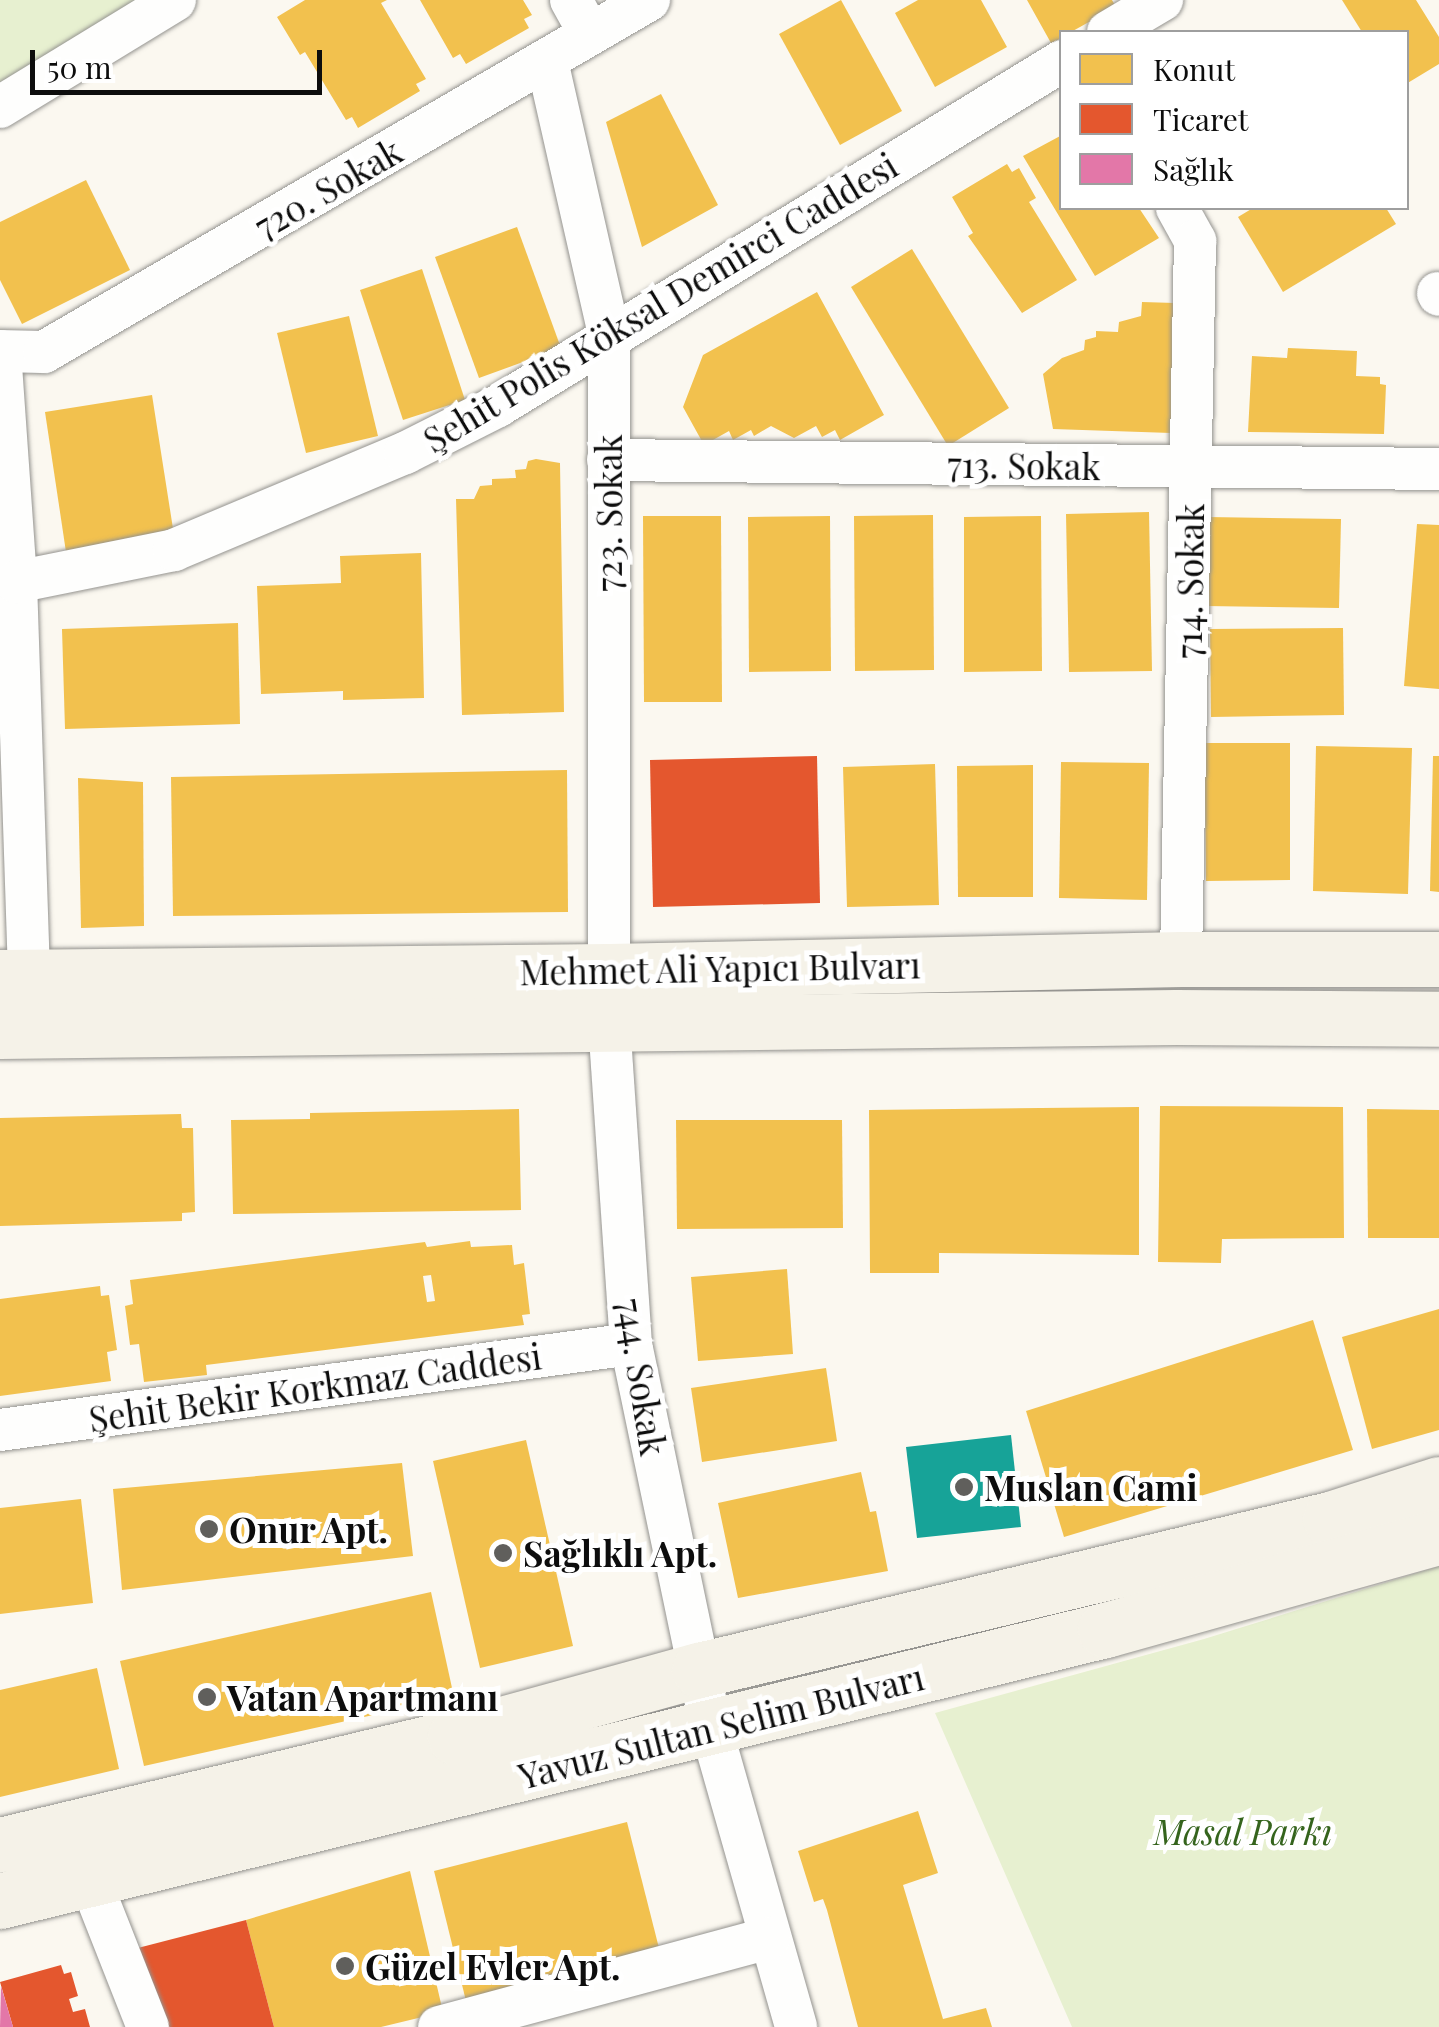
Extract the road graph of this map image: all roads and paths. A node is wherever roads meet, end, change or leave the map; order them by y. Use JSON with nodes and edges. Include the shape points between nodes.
{"nodes":[{"id":1,"x":175,"y":0,"type":"edge"},
{"id":2,"x":650,"y":0,"type":"edge"},
{"id":3,"x":1162,"y":0,"type":"edge"},
{"id":4,"x":580,"y":17,"type":"edge"},
{"id":5,"x":1111,"y":30,"type":"edge"},
{"id":6,"x":547,"y":62,"type":"junction"},
{"id":7,"x":1059,"y":62,"type":"edge"},
{"id":8,"x":0,"y":107,"type":"edge"},
{"id":9,"x":1178,"y":210,"type":"edge"},
{"id":10,"x":609,"y":334,"type":"junction"},
{"id":11,"x":0,"y":351,"type":"edge"},
{"id":12,"x":608,"y":460,"type":"junction"},
{"id":13,"x":1192,"y":466,"type":"junction"},
{"id":14,"x":1439,"y":469,"type":"edge"},
{"id":15,"x":16,"y":582,"type":"junction"},
{"id":16,"x":10,"y":698,"type":"edge"},
{"id":17,"x":1181,"y":959,"type":"junction"},
{"id":18,"x":1439,"y":960,"type":"edge"},
{"id":19,"x":15,"y":977,"type":"edge"},
{"id":20,"x":609,"y":997,"type":"junction"},
{"id":21,"x":1439,"y":1019,"type":"edge"},
{"id":22,"x":0,"y":1030,"type":"edge"},
{"id":23,"x":630,"y":1344,"type":"junction"},
{"id":24,"x":0,"y":1430,"type":"edge"},
{"id":25,"x":1439,"y":1484,"type":"edge"},
{"id":26,"x":1439,"y":1538,"type":"edge"},
{"id":27,"x":698,"y":1670,"type":"junction"},
{"id":28,"x":712,"y":1728,"type":"junction"},
{"id":29,"x":0,"y":1845,"type":"edge"},
{"id":30,"x":90,"y":1880,"type":"junction"},
{"id":31,"x":0,"y":1901,"type":"edge"},
{"id":32,"x":769,"y":1938,"type":"junction"},
{"id":33,"x":148,"y":2027,"type":"edge"},
{"id":34,"x":439,"y":2027,"type":"edge"},
{"id":35,"x":796,"y":2027,"type":"edge"}],
"edges":[{"from":1,"to":8,"type":"street"},
{"from":2,"to":4,"type":"street","name":"720. Sokak"},
{"from":3,"to":5,"type":"street"},
{"from":4,"to":6,"type":"street","name":"720. Sokak"},
{"from":6,"to":10,"type":"street","name":"723. Sokak"},
{"from":6,"to":11,"type":"street","name":"720. Sokak","via":[[44,352]]},
{"from":7,"to":10,"type":"street","name":"Şehit Polis Köksal Demirci Caddesi"},
{"from":9,"to":13,"type":"street","name":"714. Sokak","via":[[1196,241]]},
{"from":10,"to":12,"type":"street","name":"723. Sokak"},
{"from":10,"to":15,"type":"street","name":"Şehit Polis Köksal Demirci Caddesi","via":[[498,406],[389,460],[174,550]]},
{"from":11,"to":15,"type":"street"},
{"from":12,"to":13,"type":"street","name":"713. Sokak"},
{"from":12,"to":20,"type":"street","name":"723. Sokak"},
{"from":13,"to":14,"type":"street","name":"713. Sokak"},
{"from":13,"to":17,"type":"street","name":"714. Sokak"},
{"from":15,"to":16,"type":"street"},
{"from":16,"to":19,"type":"street"},
{"from":17,"to":18,"type":"main road","name":"Mehmet Ali Yapıcı Bulvarı"},
{"from":17,"to":20,"type":"main road","name":"Mehmet Ali Yapıcı Bulvarı"},
{"from":19,"to":20,"type":"main road","name":"Mehmet Ali Yapıcı Bulvarı"},
{"from":20,"to":21,"type":"main road","name":"Mehmet Ali Yapıcı Bulvarı"},
{"from":20,"to":22,"type":"main road","name":"Mehmet Ali Yapıcı Bulvarı"},
{"from":20,"to":23,"type":"street","name":"744. Sokak"},
{"from":23,"to":24,"type":"street","name":"Şehit Bekir Korkmaz Caddesi"},
{"from":23,"to":27,"type":"street","name":"744. Sokak"},
{"from":25,"to":27,"type":"main road","name":"Yavuz Sultan Selim Bulvarı","via":[[1330,1519]]},
{"from":26,"to":28,"type":"main road","name":"Yavuz Sultan Selim Bulvarı"},
{"from":27,"to":28,"type":"street","name":"744. Sokak"},
{"from":27,"to":29,"type":"main road","name":"Yavuz Sultan Selim Bulvarı","via":[[455,1737]]},
{"from":28,"to":30,"type":"main road","name":"Yavuz Sultan Selim Bulvarı"},
{"from":28,"to":32,"type":"street","name":"744. Sokak"},
{"from":30,"to":31,"type":"main road","name":"Yavuz Sultan Selim Bulvarı"},
{"from":30,"to":33,"type":"street"},
{"from":32,"to":34,"type":"street"},
{"from":32,"to":35,"type":"street","name":"744. Sokak"}]}
